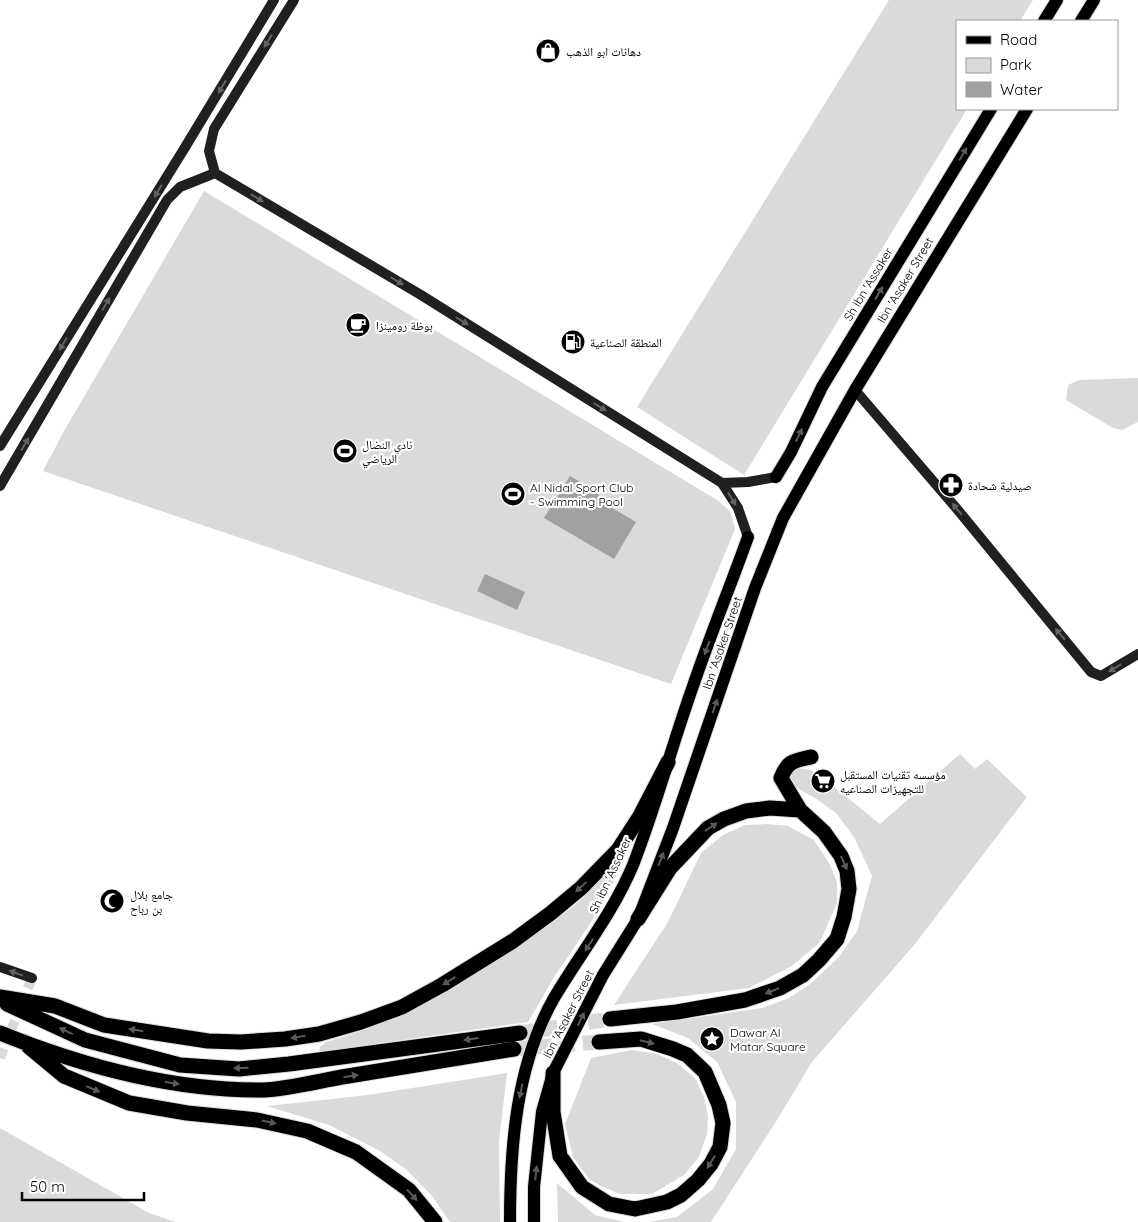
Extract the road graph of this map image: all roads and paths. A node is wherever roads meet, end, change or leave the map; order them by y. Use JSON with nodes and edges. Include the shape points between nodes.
{"nodes":[{"id":1,"x":274,"y":0,"type":"edge"},
{"id":2,"x":294,"y":0,"type":"edge"},
{"id":3,"x":1057,"y":0,"type":"edge"},
{"id":4,"x":1094,"y":0,"type":"edge"},
{"id":5,"x":1045,"y":20,"type":"edge"},
{"id":6,"x":1082,"y":20,"type":"edge"},
{"id":7,"x":990,"y":110,"type":"edge"},
{"id":8,"x":1026,"y":110,"type":"edge"},
{"id":9,"x":215,"y":173,"type":"junction"},
{"id":10,"x":855,"y":390,"type":"junction"},
{"id":11,"x":0,"y":446,"type":"edge"},
{"id":12,"x":776,"y":478,"type":"joint"},
{"id":13,"x":722,"y":482,"type":"junction"},
{"id":14,"x":0,"y":486,"type":"edge"},
{"id":15,"x":748,"y":537,"type":"joint"},
{"id":16,"x":1138,"y":654,"type":"edge"},
{"id":17,"x":811,"y":757,"type":"dead end"},
{"id":18,"x":668,"y":762,"type":"junction"},
{"id":19,"x":800,"y":810,"type":"junction"},
{"id":20,"x":638,"y":919,"type":"junction"},
{"id":21,"x":0,"y":967,"type":"edge"},
{"id":22,"x":32,"y":978,"type":"dead end"},
{"id":23,"x":0,"y":999,"type":"edge"},
{"id":24,"x":610,"y":1019,"type":"tunnel mouth"},
{"id":25,"x":0,"y":1033,"type":"edge"},
{"id":26,"x":520,"y":1033,"type":"tunnel mouth"},
{"id":27,"x":599,"y":1042,"type":"tunnel mouth"},
{"id":28,"x":24,"y":1043,"type":"junction"},
{"id":29,"x":514,"y":1049,"type":"tunnel mouth"},
{"id":30,"x":553,"y":1073,"type":"junction"},
{"id":31,"x":435,"y":1222,"type":"edge"},
{"id":32,"x":510,"y":1222,"type":"edge"},
{"id":33,"x":534,"y":1222,"type":"edge"}],
"edges":[{"from":1,"to":11,"type":"main road","one_way":true},
{"from":2,"to":9,"type":"main road","one_way":true,"via":[[214,129],[209,151]]},
{"from":3,"to":5,"type":"main road"},
{"from":4,"to":6,"type":"main road"},
{"from":12,"to":7,"type":"main road","name":"Sh ibn 'Assaker","one_way":true,"via":[[822,387]]},
{"from":8,"to":10,"type":"main road","name":"Ibn 'Asaker Street"},
{"from":9,"to":13,"type":"main road","one_way":true,"via":[[421,295]]},
{"from":14,"to":9,"type":"main road","one_way":true,"via":[[167,200],[180,187]]},
{"from":16,"to":10,"type":"main road","one_way":true,"via":[[1101,676],[1091,672]]},
{"from":20,"to":10,"type":"main road","name":"Ibn 'Asaker Street","one_way":true,"via":[[782,518]]},
{"from":12,"to":13,"type":"main road"},
{"from":13,"to":15,"type":"main road","one_way":true,"via":[[738,508]]},
{"from":15,"to":18,"type":"main road","name":"Sh ibn 'Assaker","one_way":true,"via":[[692,686]]},
{"from":17,"to":19,"type":"highway","via":[[791,762],[781,778]]},
{"from":18,"to":23,"type":"highway","one_way":true,"via":[[618,850],[551,914],[442,986],[402,1007],[361,1022],[319,1034],[285,1039],[208,1041],[104,1025],[55,1006]]},
{"from":18,"to":32,"type":"main road","name":"Sh ibn 'Assaker","one_way":true,"via":[[628,875],[540,1026],[520,1091],[510,1175]]},
{"from":20,"to":19,"type":"highway","one_way":true,"via":[[670,868],[708,828],[746,811],[770,808]]},
{"from":19,"to":24,"type":"highway","one_way":true,"via":[[824,832],[847,870],[849,888],[844,917],[837,939],[819,960],[803,975],[780,988],[745,1000]]},
{"from":30,"to":20,"type":"main road","name":"Ibn 'Asaker Street","one_way":true,"via":[[603,976]]},
{"from":22,"to":21,"type":"main road","one_way":true},
{"from":26,"to":23,"type":"highway","one_way":true,"via":[[239,1069],[180,1065],[85,1040]]},
{"from":25,"to":28,"type":"highway"},
{"from":27,"to":30,"type":"highway","one_way":true,"via":[[641,1039],[687,1055],[705,1072],[719,1105],[722,1123],[720,1147],[711,1164],[681,1195],[667,1202],[635,1209],[609,1204],[582,1187],[560,1156],[553,1112]]},
{"from":28,"to":29,"type":"highway","one_way":true,"via":[[145,1079],[199,1088],[266,1090]]},
{"from":28,"to":31,"type":"highway","one_way":true,"via":[[64,1076],[129,1103],[257,1120],[316,1134],[356,1152],[408,1190]]},
{"from":33,"to":30,"type":"main road","name":"Ibn 'Asaker Street","one_way":true,"via":[[534,1187],[542,1112]]}]}
